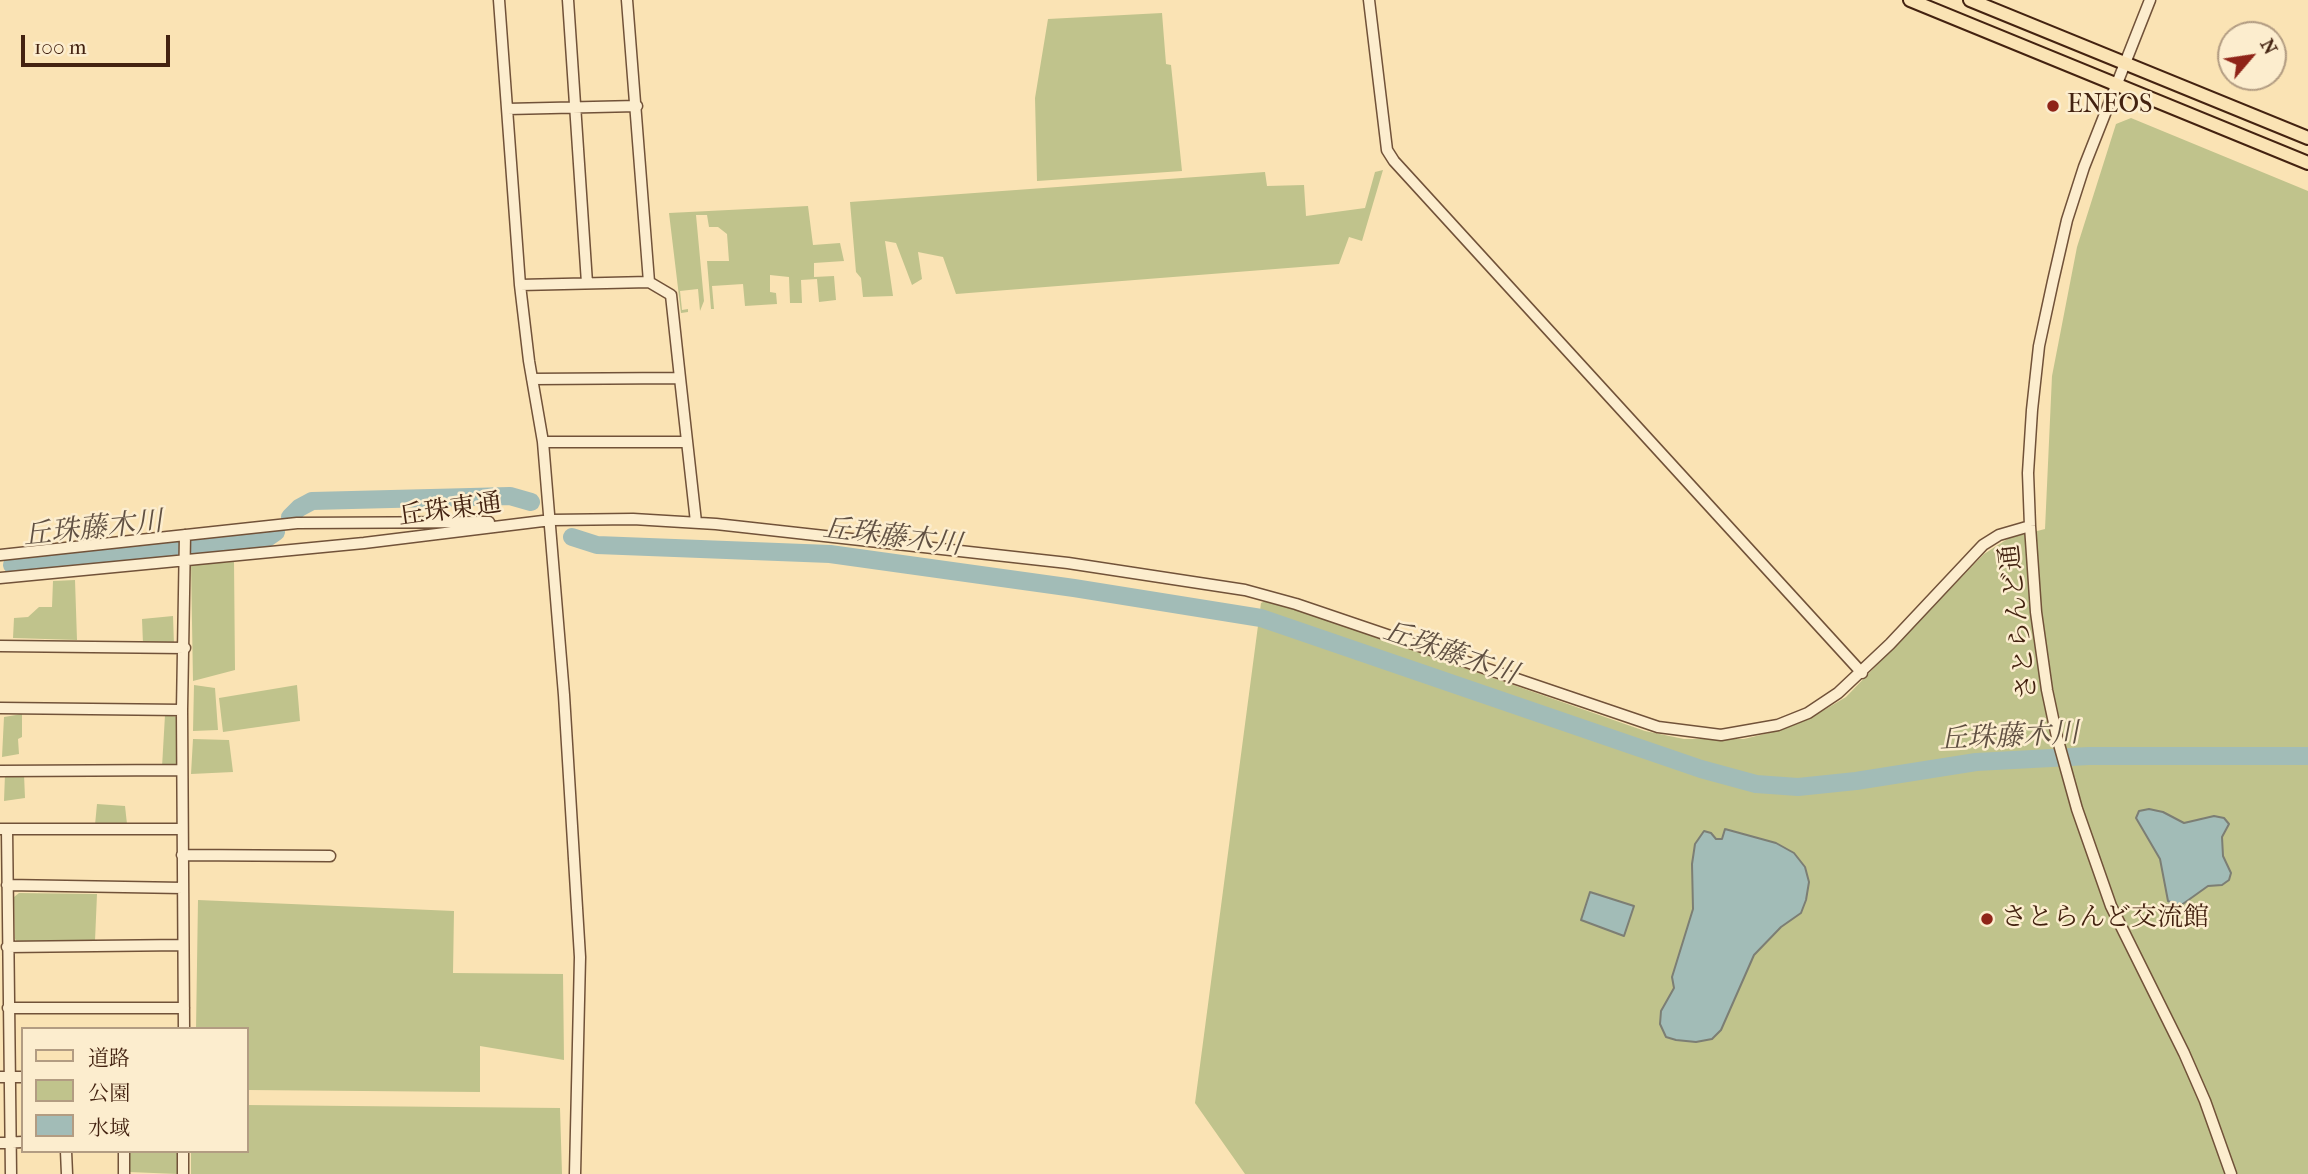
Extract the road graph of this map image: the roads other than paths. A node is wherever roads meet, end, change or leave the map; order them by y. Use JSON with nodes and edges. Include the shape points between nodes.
{"nodes":[{"id":1,"x":499,"y":0,"type":"edge"},
{"id":2,"x":568,"y":0,"type":"edge"},
{"id":3,"x":627,"y":0,"type":"edge"},
{"id":4,"x":1369,"y":0,"type":"edge"},
{"id":5,"x":1910,"y":0,"type":"edge"},
{"id":6,"x":1970,"y":0,"type":"edge"},
{"id":7,"x":2150,"y":0,"type":"edge"},
{"id":8,"x":2124,"y":64,"type":"junction"},
{"id":9,"x":2116,"y":84,"type":"junction"},
{"id":10,"x":637,"y":106,"type":"junction"},
{"id":11,"x":575,"y":107,"type":"junction"},
{"id":12,"x":507,"y":109,"type":"junction"},
{"id":13,"x":2308,"y":138,"type":"edge"},
{"id":14,"x":2308,"y":163,"type":"edge"},
{"id":15,"x":649,"y":282,"type":"junction"},
{"id":16,"x":587,"y":283,"type":"junction"},
{"id":17,"x":520,"y":285,"type":"junction"},
{"id":18,"x":680,"y":378,"type":"junction"},
{"id":19,"x":532,"y":379,"type":"junction"},
{"id":20,"x":543,"y":442,"type":"junction"},
{"id":21,"x":687,"y":442,"type":"junction"},
{"id":22,"x":551,"y":520,"type":"junction"},
{"id":23,"x":696,"y":522,"type":"junction"},
{"id":24,"x":517,"y":523,"type":"junction"},
{"id":25,"x":2030,"y":526,"type":"junction"},
{"id":26,"x":185,"y":535,"type":"junction"},
{"id":27,"x":0,"y":555,"type":"edge"},
{"id":28,"x":186,"y":561,"type":"junction"},
{"id":29,"x":0,"y":579,"type":"edge"},
{"id":30,"x":0,"y":646,"type":"edge"},
{"id":31,"x":184,"y":648,"type":"junction"},
{"id":32,"x":1862,"y":673,"type":"junction"},
{"id":33,"x":0,"y":708,"type":"edge"},
{"id":34,"x":182,"y":710,"type":"junction"},
{"id":35,"x":182,"y":770,"type":"junction"},
{"id":36,"x":0,"y":771,"type":"edge"},
{"id":37,"x":4,"y":829,"type":"edge"},
{"id":38,"x":182,"y":829,"type":"junction"},
{"id":39,"x":182,"y":855,"type":"junction"},
{"id":40,"x":330,"y":856,"type":"dead end"},
{"id":41,"x":7,"y":884,"type":"junction"},
{"id":42,"x":183,"y":888,"type":"junction"},
{"id":43,"x":183,"y":945,"type":"junction"},
{"id":44,"x":7,"y":947,"type":"junction"},
{"id":45,"x":8,"y":1008,"type":"junction"},
{"id":46,"x":184,"y":1008,"type":"junction"},
{"id":47,"x":184,"y":1027,"type":"edge"},
{"id":48,"x":5,"y":1077,"type":"edge"},
{"id":49,"x":6,"y":1142,"type":"edge"},
{"id":50,"x":66,"y":1153,"type":"edge"},
{"id":51,"x":124,"y":1153,"type":"edge"},
{"id":52,"x":183,"y":1153,"type":"edge"},
{"id":53,"x":11,"y":1174,"type":"edge"},
{"id":54,"x":66,"y":1174,"type":"edge"},
{"id":55,"x":124,"y":1174,"type":"edge"},
{"id":56,"x":183,"y":1174,"type":"edge"},
{"id":57,"x":575,"y":1174,"type":"edge"},
{"id":58,"x":2231,"y":1174,"type":"edge"}],
"edges":[{"from":1,"to":12,"type":"street"},
{"from":2,"to":11,"type":"street"},
{"from":3,"to":10,"type":"street"},
{"from":4,"to":32,"type":"street","via":[[1387,150],[1394,161]]},
{"from":5,"to":9,"type":"main road"},
{"from":6,"to":8,"type":"main road"},
{"from":7,"to":8,"type":"street","name":"さとらんど通"},
{"from":8,"to":9,"type":"street","name":"さとらんど通"},
{"from":8,"to":13,"type":"main road"},
{"from":9,"to":14,"type":"main road"},
{"from":9,"to":25,"type":"street","name":"さとらんど通","via":[[2067,220],[2039,346],[2028,473]]},
{"from":10,"to":11,"type":"street"},
{"from":10,"to":15,"type":"street"},
{"from":11,"to":12,"type":"street"},
{"from":11,"to":16,"type":"street"},
{"from":12,"to":17,"type":"street"},
{"from":15,"to":16,"type":"street"},
{"from":15,"to":18,"type":"street","via":[[671,295]]},
{"from":16,"to":17,"type":"street"},
{"from":17,"to":19,"type":"street"},
{"from":18,"to":19,"type":"street"},
{"from":18,"to":21,"type":"street"},
{"from":19,"to":20,"type":"street"},
{"from":20,"to":21,"type":"street"},
{"from":20,"to":22,"type":"street"},
{"from":21,"to":23,"type":"street"},
{"from":22,"to":23,"type":"street"},
{"from":22,"to":24,"type":"street"},
{"from":22,"to":57,"type":"street","via":[[580,957]]},
{"from":23,"to":32,"type":"street","via":[[1068,563],[1245,590],[1658,727],[1693,732],[1721,735],[1778,725],[1808,712]]},
{"from":24,"to":26,"type":"street","name":"丘珠東通","via":[[297,523]]},
{"from":24,"to":28,"type":"street","name":"丘珠東通"},
{"from":25,"to":32,"type":"street","via":[[1983,545]]},
{"from":25,"to":58,"type":"street","name":"さとらんど通","via":[[2036,612],[2057,737],[2086,840],[2111,906],[2184,1053]]},
{"from":26,"to":27,"type":"street","name":"丘珠東通"},
{"from":26,"to":28,"type":"street"},
{"from":28,"to":29,"type":"street","name":"丘珠東通"},
{"from":28,"to":31,"type":"street"},
{"from":30,"to":31,"type":"street"},
{"from":31,"to":34,"type":"street"},
{"from":33,"to":34,"type":"street"},
{"from":34,"to":35,"type":"street"},
{"from":35,"to":36,"type":"street"},
{"from":35,"to":38,"type":"street"},
{"from":37,"to":38,"type":"street"},
{"from":37,"to":41,"type":"street"},
{"from":38,"to":39,"type":"street"},
{"from":39,"to":40,"type":"street"},
{"from":39,"to":42,"type":"street"},
{"from":41,"to":42,"type":"street"},
{"from":41,"to":44,"type":"street"},
{"from":42,"to":43,"type":"street"},
{"from":43,"to":44,"type":"street"},
{"from":43,"to":46,"type":"street"},
{"from":44,"to":45,"type":"street"},
{"from":45,"to":46,"type":"street"},
{"from":45,"to":48,"type":"street"},
{"from":46,"to":47,"type":"street"},
{"from":48,"to":49,"type":"street"},
{"from":49,"to":53,"type":"street"},
{"from":50,"to":54,"type":"street"},
{"from":51,"to":55,"type":"street"},
{"from":52,"to":56,"type":"street"}]}
